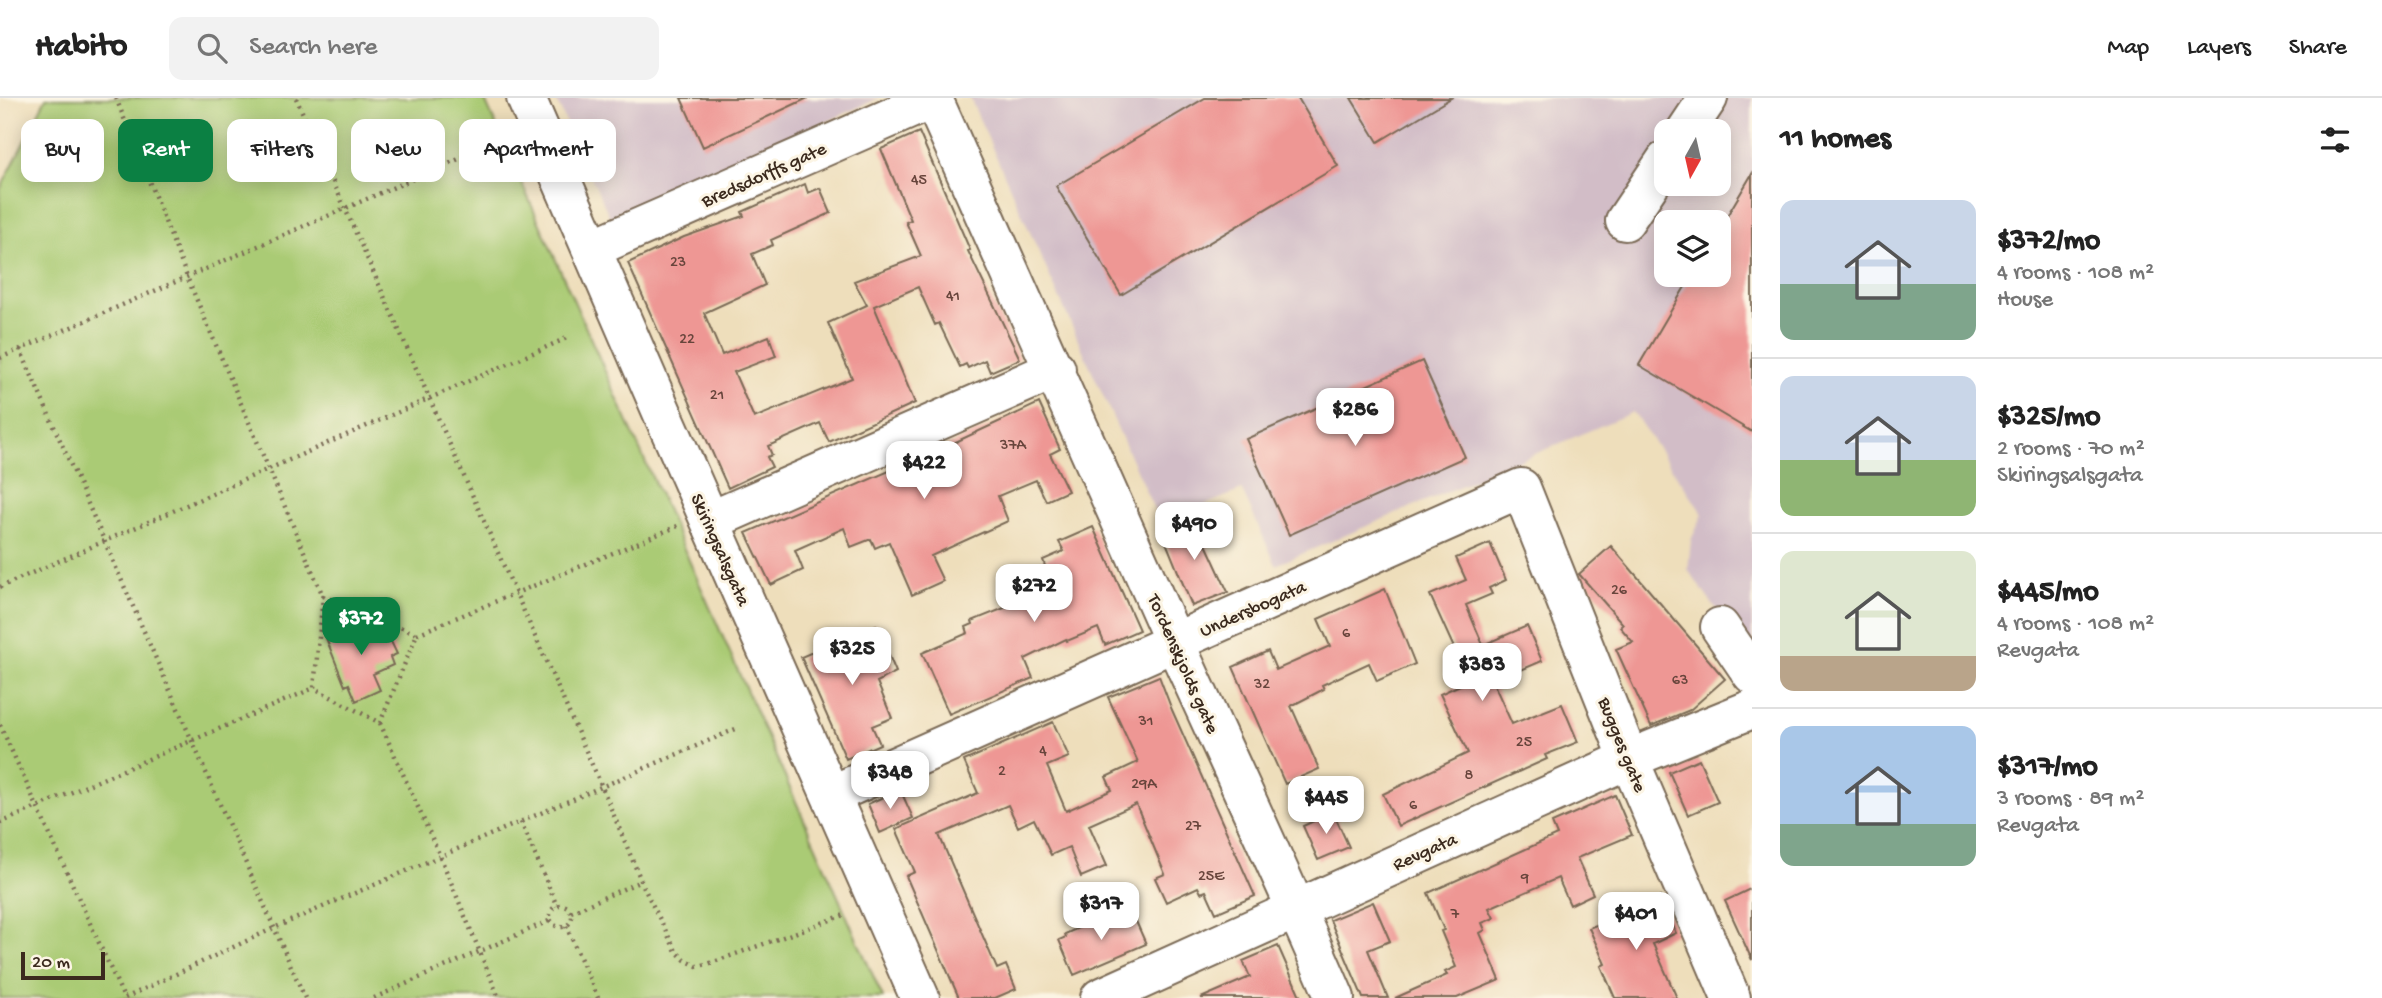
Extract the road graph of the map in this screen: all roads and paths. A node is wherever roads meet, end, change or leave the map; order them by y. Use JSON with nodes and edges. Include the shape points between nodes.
{"nodes":[{"id":1,"x":116,"y":98,"type":"edge"},
{"id":2,"x":296,"y":98,"type":"edge"},
{"id":3,"x":526,"y":98,"type":"edge"},
{"id":4,"x":1708,"y":98,"type":"edge"},
{"id":5,"x":933,"y":99,"type":"edge"},
{"id":6,"x":1694,"y":119,"type":"edge"},
{"id":7,"x":459,"y":159,"type":"edge"},
{"id":8,"x":1654,"y":178,"type":"edge"},
{"id":9,"x":345,"y":208,"type":"junction"},
{"id":10,"x":1625,"y":221,"type":"dead end"},
{"id":11,"x":593,"y":248,"type":"junction"},
{"id":12,"x":187,"y":277,"type":"junction"},
{"id":13,"x":568,"y":338,"type":"dead end"},
{"id":14,"x":20,"y":349,"type":"junction"},
{"id":15,"x":0,"y":358,"type":"edge"},
{"id":16,"x":1056,"y":369,"type":"junction"},
{"id":17,"x":430,"y":398,"type":"junction"},
{"id":18,"x":271,"y":470,"type":"junction"},
{"id":19,"x":1521,"y":488,"type":"joint"},
{"id":20,"x":708,"y":518,"type":"junction"},
{"id":21,"x":105,"y":541,"type":"junction"},
{"id":22,"x":0,"y":587,"type":"edge"},
{"id":23,"x":516,"y":592,"type":"junction"},
{"id":24,"x":323,"y":596,"type":"junction"},
{"id":25,"x":1720,"y":627,"type":"dead end"},
{"id":26,"x":416,"y":634,"type":"junction"},
{"id":27,"x":1174,"y":641,"type":"junction"},
{"id":28,"x":1752,"y":674,"type":"edge"},
{"id":29,"x":314,"y":688,"type":"junction"},
{"id":30,"x":1752,"y":709,"type":"edge"},
{"id":31,"x":380,"y":723,"type":"junction"},
{"id":32,"x":0,"y":725,"type":"edge"},
{"id":33,"x":738,"y":728,"type":"dead end"},
{"id":34,"x":192,"y":740,"type":"junction"},
{"id":35,"x":1629,"y":759,"type":"junction"},
{"id":36,"x":602,"y":787,"type":"junction"},
{"id":37,"x":831,"y":795,"type":"junction"},
{"id":38,"x":37,"y":807,"type":"junction"},
{"id":39,"x":521,"y":822,"type":"junction"},
{"id":40,"x":0,"y":823,"type":"edge"},
{"id":41,"x":440,"y":856,"type":"junction"},
{"id":42,"x":641,"y":881,"type":"junction"},
{"id":43,"x":878,"y":904,"type":"junction"},
{"id":44,"x":557,"y":906,"type":"junction"},
{"id":45,"x":1296,"y":907,"type":"junction"},
{"id":46,"x":571,"y":912,"type":"junction"},
{"id":47,"x":551,"y":920,"type":"junction"},
{"id":48,"x":566,"y":926,"type":"junction"},
{"id":49,"x":274,"y":928,"type":"junction"},
{"id":50,"x":479,"y":953,"type":"junction"},
{"id":51,"x":125,"y":998,"type":"edge"},
{"id":52,"x":305,"y":998,"type":"edge"},
{"id":53,"x":374,"y":998,"type":"edge"},
{"id":54,"x":499,"y":998,"type":"edge"},
{"id":55,"x":598,"y":998,"type":"edge"},
{"id":56,"x":920,"y":998,"type":"edge"},
{"id":57,"x":1100,"y":998,"type":"edge"},
{"id":58,"x":1335,"y":998,"type":"edge"},
{"id":59,"x":1731,"y":998,"type":"edge"}],
"edges":[{"from":1,"to":12,"type":"path"},
{"from":2,"to":9,"type":"path"},
{"from":3,"to":11,"type":"street","name":"Skiringsalsgata"},
{"from":4,"to":6,"type":"street"},
{"from":5,"to":11,"type":"street","name":"Bredsdorffs gate"},
{"from":5,"to":16,"type":"street","name":"Tordenskjolds gate"},
{"from":7,"to":9,"type":"path"},
{"from":8,"to":10,"type":"street"},
{"from":9,"to":12,"type":"path"},
{"from":9,"to":17,"type":"path"},
{"from":11,"to":20,"type":"street","name":"Skiringsalsgata"},
{"from":12,"to":14,"type":"path"},
{"from":12,"to":18,"type":"path"},
{"from":13,"to":17,"type":"path"},
{"from":14,"to":15,"type":"path"},
{"from":14,"to":21,"type":"path"},
{"from":16,"to":20,"type":"street"},
{"from":16,"to":27,"type":"street","name":"Tordenskjolds gate"},
{"from":17,"to":18,"type":"path"},
{"from":17,"to":23,"type":"path"},
{"from":18,"to":21,"type":"path"},
{"from":18,"to":24,"type":"path"},
{"from":19,"to":27,"type":"street","name":"Undersbogata"},
{"from":19,"to":35,"type":"street","name":"Bugges gate"},
{"from":20,"to":23,"type":"path"},
{"from":20,"to":37,"type":"street","name":"Skiringsalsgata"},
{"from":21,"to":22,"type":"path"},
{"from":21,"to":34,"type":"path"},
{"from":23,"to":26,"type":"path"},
{"from":23,"to":36,"type":"path"},
{"from":24,"to":26,"type":"path"},
{"from":24,"to":29,"type":"path"},
{"from":25,"to":28,"type":"street"},
{"from":26,"to":31,"type":"path"},
{"from":27,"to":37,"type":"street","name":"Undersbogata"},
{"from":27,"to":45,"type":"street","name":"Tordenskjolds gate"},
{"from":29,"to":31,"type":"path"},
{"from":29,"to":34,"type":"path"},
{"from":30,"to":35,"type":"street","name":"Revgata"},
{"from":31,"to":41,"type":"path"},
{"from":32,"to":38,"type":"path"},
{"from":33,"to":36,"type":"path"},
{"from":34,"to":38,"type":"path"},
{"from":34,"to":49,"type":"path"},
{"from":35,"to":45,"type":"street","name":"Revgata"},
{"from":35,"to":59,"type":"street","name":"Bugges gate"},
{"from":36,"to":39,"type":"path"},
{"from":36,"to":42,"type":"path"},
{"from":37,"to":43,"type":"street","name":"Skiringsalsgata"},
{"from":38,"to":40,"type":"path"},
{"from":38,"to":51,"type":"path"},
{"from":39,"to":41,"type":"path"},
{"from":39,"to":44,"type":"path"},
{"from":41,"to":49,"type":"path"},
{"from":41,"to":50,"type":"path"},
{"from":42,"to":43,"type":"path","via":[[676,951],[697,965]]},
{"from":42,"to":46,"type":"path"},
{"from":43,"to":56,"type":"street","name":"Skiringsalsgata"},
{"from":44,"to":46,"type":"path","via":[[564,905]]},
{"from":44,"to":47,"type":"path","via":[[551,911]]},
{"from":45,"to":57,"type":"street","name":"Revgata"},
{"from":45,"to":58,"type":"street","name":"Tordenskjolds gate"},
{"from":46,"to":48,"type":"path"},
{"from":47,"to":48,"type":"path","via":[[559,927]]},
{"from":47,"to":50,"type":"path"},
{"from":48,"to":55,"type":"path"},
{"from":49,"to":51,"type":"path"},
{"from":49,"to":52,"type":"path"},
{"from":50,"to":53,"type":"path"},
{"from":50,"to":54,"type":"path"}]}
